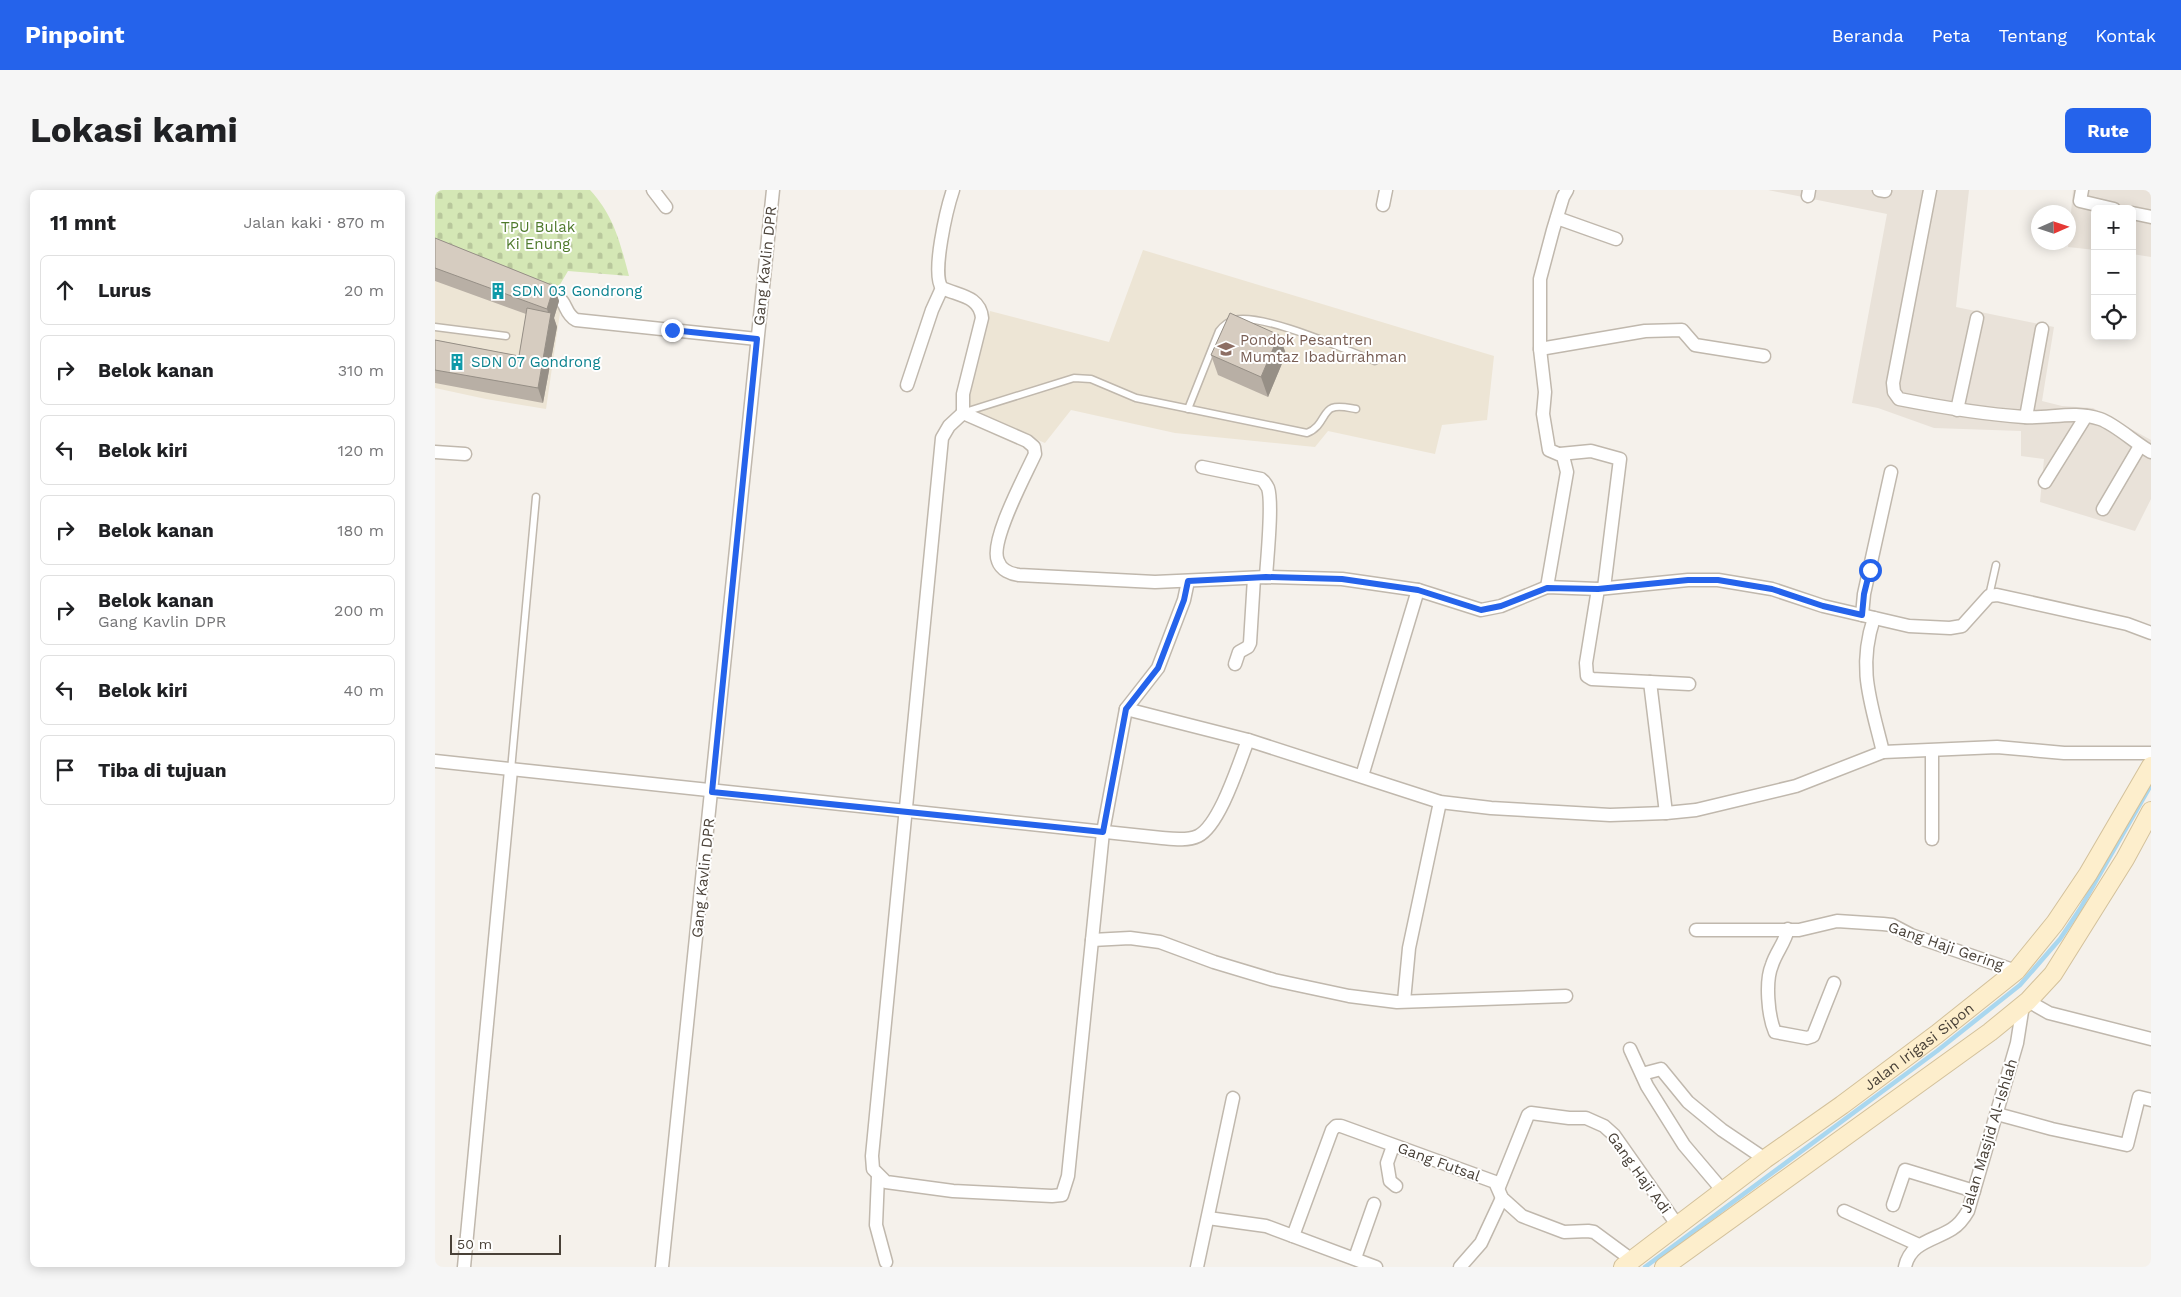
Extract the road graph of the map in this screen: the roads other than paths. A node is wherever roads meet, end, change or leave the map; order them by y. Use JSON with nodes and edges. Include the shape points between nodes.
{"nodes":[{"id":1,"x":653,"y":190,"type":"edge"},
{"id":2,"x":773,"y":190,"type":"edge"},
{"id":3,"x":953,"y":190,"type":"edge"},
{"id":4,"x":1387,"y":190,"type":"edge"},
{"id":5,"x":1567,"y":190,"type":"edge"},
{"id":6,"x":1930,"y":190,"type":"edge"},
{"id":7,"x":2082,"y":190,"type":"edge"},
{"id":8,"x":1383,"y":205,"type":"dead end"},
{"id":9,"x":2097,"y":205,"type":"edge"},
{"id":10,"x":666,"y":208,"type":"dead end"},
{"id":11,"x":2136,"y":214,"type":"edge"},
{"id":12,"x":2151,"y":217,"type":"edge"},
{"id":13,"x":1557,"y":218,"type":"junction"},
{"id":14,"x":1616,"y":239,"type":"dead end"},
{"id":15,"x":531,"y":286,"type":"edge"},
{"id":16,"x":942,"y":288,"type":"junction"},
{"id":17,"x":1977,"y":318,"type":"dead end"},
{"id":18,"x":435,"y":327,"type":"edge"},
{"id":19,"x":2042,"y":329,"type":"dead end"},
{"id":20,"x":506,"y":336,"type":"dead end"},
{"id":21,"x":757,"y":339,"type":"junction"},
{"id":22,"x":1540,"y":349,"type":"junction"},
{"id":23,"x":1764,"y":356,"type":"dead end"},
{"id":24,"x":1375,"y":361,"type":"dead end"},
{"id":25,"x":907,"y":384,"type":"dead end"},
{"id":26,"x":1188,"y":408,"type":"junction"},
{"id":27,"x":1356,"y":409,"type":"dead end"},
{"id":28,"x":1957,"y":410,"type":"junction"},
{"id":29,"x":963,"y":413,"type":"junction"},
{"id":30,"x":2086,"y":416,"type":"junction"},
{"id":31,"x":2026,"y":417,"type":"junction"},
{"id":32,"x":2146,"y":449,"type":"edge"},
{"id":33,"x":435,"y":452,"type":"edge"},
{"id":34,"x":465,"y":454,"type":"dead end"},
{"id":35,"x":1561,"y":454,"type":"junction"},
{"id":36,"x":1202,"y":467,"type":"dead end"},
{"id":37,"x":1891,"y":472,"type":"dead end"},
{"id":38,"x":2045,"y":482,"type":"dead end"},
{"id":39,"x":536,"y":497,"type":"dead end"},
{"id":40,"x":2103,"y":509,"type":"dead end"},
{"id":41,"x":1996,"y":565,"type":"dead end"},
{"id":42,"x":1260,"y":577,"type":"junction"},
{"id":43,"x":1188,"y":581,"type":"junction"},
{"id":44,"x":1547,"y":588,"type":"junction"},
{"id":45,"x":1601,"y":588,"type":"junction"},
{"id":46,"x":1418,"y":590,"type":"junction"},
{"id":47,"x":1989,"y":596,"type":"junction"},
{"id":48,"x":1868,"y":617,"type":"junction"},
{"id":49,"x":2151,"y":633,"type":"edge"},
{"id":50,"x":1235,"y":664,"type":"dead end"},
{"id":51,"x":1650,"y":682,"type":"junction"},
{"id":52,"x":1689,"y":684,"type":"dead end"},
{"id":53,"x":1126,"y":709,"type":"junction"},
{"id":54,"x":1248,"y":740,"type":"junction"},
{"id":55,"x":1932,"y":750,"type":"junction"},
{"id":56,"x":1883,"y":752,"type":"junction"},
{"id":57,"x":2151,"y":753,"type":"edge"},
{"id":58,"x":435,"y":761,"type":"edge"},
{"id":59,"x":2151,"y":766,"type":"edge"},
{"id":60,"x":511,"y":770,"type":"junction"},
{"id":61,"x":1362,"y":776,"type":"junction"},
{"id":62,"x":712,"y":792,"type":"junction"},
{"id":63,"x":1440,"y":802,"type":"junction"},
{"id":64,"x":906,"y":811,"type":"junction"},
{"id":65,"x":2151,"y":811,"type":"edge"},
{"id":66,"x":1666,"y":813,"type":"junction"},
{"id":67,"x":1103,"y":832,"type":"junction"},
{"id":68,"x":1932,"y":839,"type":"dead end"},
{"id":69,"x":1696,"y":930,"type":"dead end"},
{"id":70,"x":1788,"y":930,"type":"junction"},
{"id":71,"x":1092,"y":940,"type":"junction"},
{"id":72,"x":2035,"y":968,"type":"junction"},
{"id":73,"x":1834,"y":983,"type":"dead end"},
{"id":74,"x":1566,"y":996,"type":"dead end"},
{"id":75,"x":1404,"y":1002,"type":"junction"},
{"id":76,"x":2026,"y":1003,"type":"junction"},
{"id":77,"x":2151,"y":1039,"type":"edge"},
{"id":78,"x":1630,"y":1049,"type":"dead end"},
{"id":79,"x":1641,"y":1074,"type":"junction"},
{"id":80,"x":1233,"y":1098,"type":"dead end"},
{"id":81,"x":2151,"y":1100,"type":"edge"},
{"id":82,"x":1997,"y":1114,"type":"junction"},
{"id":83,"x":1393,"y":1146,"type":"junction"},
{"id":84,"x":1765,"y":1159,"type":"junction"},
{"id":85,"x":878,"y":1176,"type":"junction"},
{"id":86,"x":1396,"y":1186,"type":"dead end"},
{"id":87,"x":1723,"y":1191,"type":"junction"},
{"id":88,"x":1974,"y":1191,"type":"junction"},
{"id":89,"x":1501,"y":1193,"type":"junction"},
{"id":90,"x":1374,"y":1204,"type":"dead end"},
{"id":91,"x":1893,"y":1205,"type":"dead end"},
{"id":92,"x":1844,"y":1211,"type":"dead end"},
{"id":93,"x":1208,"y":1218,"type":"junction"},
{"id":94,"x":1678,"y":1226,"type":"junction"},
{"id":95,"x":1293,"y":1236,"type":"junction"},
{"id":96,"x":1919,"y":1245,"type":"junction"},
{"id":97,"x":1355,"y":1258,"type":"junction"},
{"id":98,"x":886,"y":1262,"type":"dead end"},
{"id":99,"x":1628,"y":1264,"type":"edge"},
{"id":100,"x":464,"y":1267,"type":"edge"},
{"id":101,"x":662,"y":1267,"type":"edge"},
{"id":102,"x":1197,"y":1267,"type":"edge"},
{"id":103,"x":1376,"y":1267,"type":"edge"},
{"id":104,"x":1460,"y":1267,"type":"edge"},
{"id":105,"x":1664,"y":1267,"type":"edge"},
{"id":106,"x":1905,"y":1267,"type":"edge"}],
"edges":[{"from":1,"to":10,"type":"street"},
{"from":2,"to":21,"type":"street","name":"Gang Kavlin DPR"},
{"from":3,"to":16,"type":"street","via":[[945,218],[939,264]]},
{"from":4,"to":8,"type":"street"},
{"from":5,"to":13,"type":"street"},
{"from":6,"to":28,"type":"street","via":[[1893,383],[1894,392],[1899,399]]},
{"from":7,"to":9,"type":"street","via":[[2080,201]]},
{"from":11,"to":12,"type":"street"},
{"from":13,"to":14,"type":"street"},
{"from":13,"to":22,"type":"street","via":[[1541,279]]},
{"from":15,"to":21,"type":"street","via":[[558,296],[569,317],[576,320]]},
{"from":16,"to":25,"type":"street"},
{"from":16,"to":29,"type":"street","via":[[976,302],[981,310],[982,318],[963,394]]},
{"from":17,"to":28,"type":"street"},
{"from":18,"to":20,"type":"lane"},
{"from":19,"to":31,"type":"street"},
{"from":21,"to":62,"type":"street","name":"Gang Kavlin DPR"},
{"from":22,"to":23,"type":"street","via":[[1645,331],[1682,330],[1695,345]]},
{"from":22,"to":35,"type":"street","via":[[1545,392],[1543,414],[1549,450]]},
{"from":24,"to":26,"type":"lane","via":[[1295,330],[1234,320],[1219,331]]},
{"from":26,"to":27,"type":"lane","via":[[1307,433],[1319,426],[1328,410],[1338,407]]},
{"from":26,"to":29,"type":"lane","via":[[1136,398],[1091,379],[1075,378]]},
{"from":28,"to":31,"type":"street"},
{"from":29,"to":43,"type":"street","via":[[1035,447],[1035,454],[997,539],[997,560],[1005,570],[1019,575],[1053,578]]},
{"from":29,"to":64,"type":"street","via":[[942,438]]},
{"from":30,"to":31,"type":"street"},
{"from":30,"to":32,"type":"street","via":[[2101,419]]},
{"from":30,"to":38,"type":"street"},
{"from":32,"to":40,"type":"street"},
{"from":33,"to":34,"type":"street"},
{"from":35,"to":44,"type":"street","via":[[1567,479]]},
{"from":35,"to":45,"type":"street","via":[[1591,452],[1620,459]]},
{"from":36,"to":42,"type":"street","via":[[1265,482],[1269,490],[1269,504]]},
{"from":37,"to":48,"type":"street","via":[[1864,594]]},
{"from":39,"to":60,"type":"lane"},
{"from":41,"to":47,"type":"lane"},
{"from":42,"to":43,"type":"street"},
{"from":42,"to":46,"type":"street","via":[[1342,579]]},
{"from":42,"to":50,"type":"street","via":[[1250,643],[1239,652]]},
{"from":43,"to":53,"type":"street","via":[[1158,668]]},
{"from":44,"to":45,"type":"street"},
{"from":44,"to":46,"type":"street","via":[[1501,606],[1481,610]]},
{"from":45,"to":48,"type":"street","via":[[1718,580],[1772,589]]},
{"from":45,"to":51,"type":"street","via":[[1586,663],[1587,676],[1591,679]]},
{"from":46,"to":61,"type":"street"},
{"from":47,"to":48,"type":"street","via":[[1962,626],[1909,626]]},
{"from":47,"to":49,"type":"street","via":[[2005,596],[2055,607]]},
{"from":48,"to":56,"type":"street","via":[[1865,672]]},
{"from":51,"to":52,"type":"street"},
{"from":51,"to":66,"type":"street"},
{"from":53,"to":54,"type":"street"},
{"from":53,"to":67,"type":"street"},
{"from":54,"to":61,"type":"street"},
{"from":54,"to":67,"type":"street","via":[[1219,811],[1198,836],[1183,839]]},
{"from":55,"to":56,"type":"street"},
{"from":55,"to":57,"type":"street","via":[[1997,747],[2064,753]]},
{"from":55,"to":68,"type":"street"},
{"from":56,"to":66,"type":"street","via":[[1796,786],[1696,810]]},
{"from":58,"to":60,"type":"street"},
{"from":59,"to":72,"type":"street","name":"Jalan Irigasi Sipon","via":[[2088,874],[2055,923]]},
{"from":60,"to":62,"type":"street"},
{"from":60,"to":100,"type":"street"},
{"from":61,"to":63,"type":"street"},
{"from":62,"to":64,"type":"street"},
{"from":62,"to":101,"type":"street","name":"Gang Kavlin DPR"},
{"from":63,"to":66,"type":"street","via":[[1601,814]]},
{"from":63,"to":75,"type":"street","via":[[1409,948]]},
{"from":64,"to":67,"type":"street"},
{"from":64,"to":85,"type":"street","via":[[871,1156]]},
{"from":65,"to":72,"type":"street","name":"Jalan Irigasi Sipon","via":[[2125,859]]},
{"from":67,"to":71,"type":"street"},
{"from":69,"to":70,"type":"street","name":"Gang Haji Gering"},
{"from":70,"to":72,"type":"street","name":"Gang Haji Gering","via":[[1837,921],[1892,925],[1911,935]]},
{"from":70,"to":73,"type":"street","via":[[1768,978],[1770,1017],[1775,1032],[1807,1038],[1813,1036]]},
{"from":71,"to":75,"type":"street","via":[[1131,938],[1160,942],[1274,980],[1349,996]]},
{"from":71,"to":85,"type":"street","via":[[1068,1176],[1062,1195],[953,1191],[886,1182]]},
{"from":72,"to":76,"type":"street","name":"Jalan Irigasi Sipon"},
{"from":72,"to":84,"type":"street","name":"Jalan Irigasi Sipon"},
{"from":74,"to":75,"type":"street"},
{"from":76,"to":77,"type":"street","via":[[2049,1013]]},
{"from":76,"to":82,"type":"street","name":"Jalan Masjid Al-Ishlah"},
{"from":76,"to":105,"type":"street","name":"Jalan Irigasi Sipon"},
{"from":78,"to":79,"type":"street"},
{"from":79,"to":84,"type":"street","via":[[1661,1069],[1688,1102]]},
{"from":79,"to":87,"type":"street","via":[[1684,1145]]},
{"from":80,"to":93,"type":"street"},
{"from":81,"to":82,"type":"street","via":[[2139,1096],[2127,1145],[2052,1130]]},
{"from":82,"to":88,"type":"street","name":"Jalan Masjid Al-Ishlah"},
{"from":83,"to":86,"type":"street","via":[[1387,1163],[1390,1182]]},
{"from":83,"to":89,"type":"street","name":"Gang Futsal","via":[[1495,1182]]},
{"from":83,"to":95,"type":"street","name":"Gang Futsal","via":[[1336,1126]]},
{"from":84,"to":87,"type":"street","name":"Jalan Irigasi Sipon"},
{"from":85,"to":98,"type":"street","via":[[876,1225]]},
{"from":87,"to":94,"type":"street","name":"Jalan Irigasi Sipon"},
{"from":88,"to":91,"type":"street","via":[[1905,1170]]},
{"from":88,"to":96,"type":"street","name":"Jalan Masjid Al-Ishlah","via":[[1963,1221]]},
{"from":89,"to":94,"type":"street","name":"Gang Haji Adi","via":[[1528,1115],[1586,1118],[1604,1126],[1614,1135]]},
{"from":89,"to":99,"type":"street","name":"Gang Futsal","via":[[1522,1216],[1564,1232],[1594,1232]]},
{"from":89,"to":104,"type":"street","via":[[1481,1242]]},
{"from":90,"to":97,"type":"street"},
{"from":92,"to":96,"type":"street"},
{"from":93,"to":95,"type":"street","via":[[1266,1226]]},
{"from":93,"to":102,"type":"street"},
{"from":94,"to":99,"type":"street","name":"Jalan Irigasi Sipon"},
{"from":95,"to":97,"type":"street"},
{"from":96,"to":106,"type":"street","via":[[1911,1252]]},
{"from":97,"to":103,"type":"street"}]}
